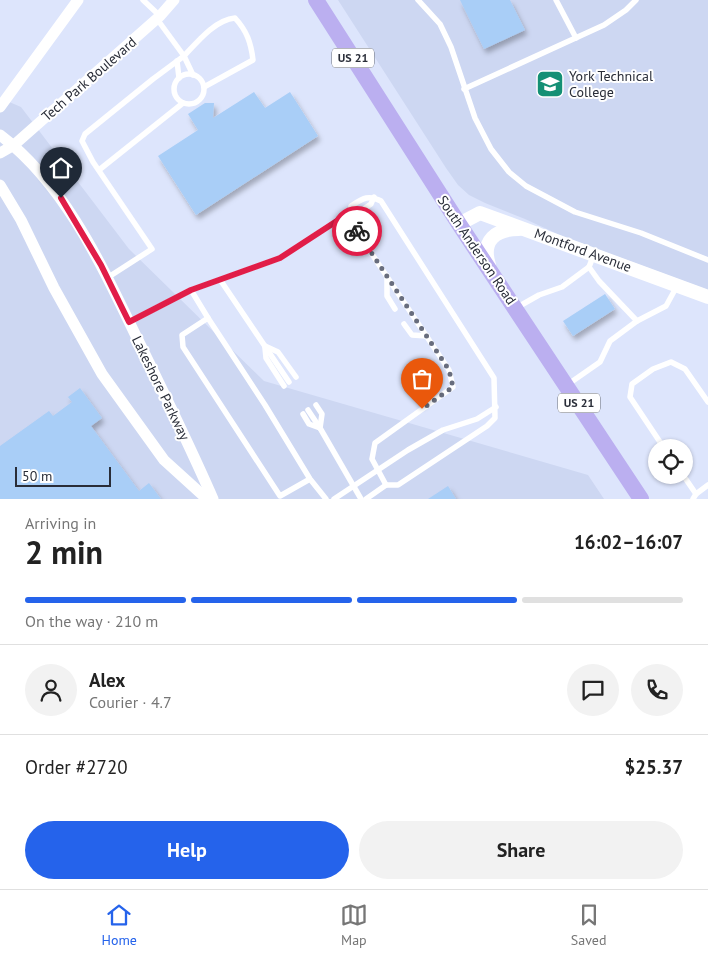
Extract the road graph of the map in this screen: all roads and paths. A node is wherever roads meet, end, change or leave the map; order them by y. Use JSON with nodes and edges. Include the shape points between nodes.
{"nodes":[{"id":1,"x":78,"y":0,"type":"edge"},
{"id":2,"x":143,"y":0,"type":"edge"},
{"id":3,"x":174,"y":0,"type":"edge"},
{"id":4,"x":316,"y":0,"type":"edge"},
{"id":5,"x":418,"y":0,"type":"edge"},
{"id":6,"x":556,"y":0,"type":"edge"},
{"id":7,"x":636,"y":0,"type":"edge"},
{"id":8,"x":159,"y":18,"type":"junction"},
{"id":9,"x":576,"y":38,"type":"junction"},
{"id":10,"x":184,"y":56,"type":"junction"},
{"id":11,"x":177,"y":61,"type":"junction"},
{"id":12,"x":193,"y":75,"type":"junction"},
{"id":13,"x":179,"y":78,"type":"junction"},
{"id":14,"x":204,"y":87,"type":"junction"},
{"id":15,"x":464,"y":90,"type":"junction"},
{"id":16,"x":183,"y":103,"type":"junction"},
{"id":17,"x":0,"y":107,"type":"edge"},
{"id":18,"x":0,"y":135,"type":"edge"},
{"id":19,"x":14,"y":145,"type":"junction"},
{"id":20,"x":0,"y":153,"type":"edge"},
{"id":21,"x":99,"y":170,"type":"junction"},
{"id":22,"x":0,"y":185,"type":"edge"},
{"id":23,"x":374,"y":197,"type":"junction"},
{"id":24,"x":348,"y":214,"type":"junction"},
{"id":25,"x":459,"y":224,"type":"junction"},
{"id":26,"x":522,"y":228,"type":"junction"},
{"id":27,"x":592,"y":260,"type":"junction"},
{"id":28,"x":708,"y":260,"type":"edge"},
{"id":29,"x":488,"y":266,"type":"junction"},
{"id":30,"x":386,"y":275,"type":"junction"},
{"id":31,"x":107,"y":278,"type":"junction"},
{"id":32,"x":221,"y":280,"type":"junction"},
{"id":33,"x":677,"y":285,"type":"junction"},
{"id":34,"x":191,"y":290,"type":"junction"},
{"id":35,"x":708,"y":297,"type":"edge"},
{"id":36,"x":516,"y":308,"type":"junction"},
{"id":37,"x":395,"y":309,"type":"dead end"},
{"id":38,"x":208,"y":318,"type":"junction"},
{"id":39,"x":637,"y":321,"type":"junction"},
{"id":40,"x":129,"y":322,"type":"junction"},
{"id":41,"x":404,"y":324,"type":"dead end"},
{"id":42,"x":427,"y":336,"type":"junction"},
{"id":43,"x":265,"y":346,"type":"junction"},
{"id":44,"x":296,"y":377,"type":"dead end"},
{"id":45,"x":286,"y":384,"type":"dead end"},
{"id":46,"x":567,"y":385,"type":"junction"},
{"id":47,"x":708,"y":402,"type":"edge"},
{"id":48,"x":316,"y":405,"type":"dead end"},
{"id":49,"x":496,"y":407,"type":"junction"},
{"id":50,"x":305,"y":412,"type":"dead end"},
{"id":51,"x":320,"y":428,"type":"junction"},
{"id":52,"x":658,"y":439,"type":"edge"},
{"id":53,"x":378,"y":470,"type":"junction"},
{"id":54,"x":310,"y":479,"type":"junction"},
{"id":55,"x":688,"y":484,"type":"edge"},
{"id":56,"x":386,"y":485,"type":"junction"},
{"id":57,"x":708,"y":485,"type":"edge"},
{"id":58,"x":353,"y":487,"type":"junction"},
{"id":59,"x":695,"y":496,"type":"edge"},
{"id":60,"x":207,"y":499,"type":"edge"},
{"id":61,"x":213,"y":499,"type":"edge"},
{"id":62,"x":326,"y":499,"type":"edge"},
{"id":63,"x":334,"y":499,"type":"edge"},
{"id":64,"x":361,"y":499,"type":"edge"},
{"id":65,"x":366,"y":499,"type":"edge"},
{"id":66,"x":641,"y":499,"type":"edge"}],
"edges":[{"from":1,"to":17,"type":"street"},
{"from":2,"to":8,"type":"lane"},
{"from":3,"to":8,"type":"street","name":"Tech Park Boulevard"},
{"from":4,"to":25,"type":"main road","name":"South Anderson Road","number":"US 21"},
{"from":5,"to":15,"type":"lane","via":[[440,24],[452,47]]},
{"from":6,"to":9,"type":"lane"},
{"from":7,"to":9,"type":"lane","via":[[604,25]]},
{"from":8,"to":10,"type":"lane"},
{"from":8,"to":19,"type":"street","name":"Tech Park Boulevard"},
{"from":9,"to":15,"type":"lane"},
{"from":10,"to":11,"type":"lane"},
{"from":10,"to":12,"type":"lane"},
{"from":10,"to":14,"type":"lane","via":[[225,19],[236,18],[244,28],[253,60]]},
{"from":11,"to":13,"type":"lane"},
{"from":11,"to":21,"type":"lane","via":[[85,134],[82,141]]},
{"from":12,"to":13,"type":"lane"},
{"from":12,"to":14,"type":"lane"},
{"from":13,"to":16,"type":"lane","via":[[174,92]]},
{"from":14,"to":16,"type":"lane","via":[[196,102]]},
{"from":15,"to":28,"type":"lane","via":[[492,149],[509,172],[526,186],[575,212]]},
{"from":16,"to":21,"type":"lane"},
{"from":18,"to":19,"type":"street","name":"Lakeshore Parkway"},
{"from":19,"to":20,"type":"street","name":"Tech Park Boulevard"},
{"from":19,"to":31,"type":"street","name":"Lakeshore Parkway","via":[[61,198]]},
{"from":21,"to":31,"type":"lane","via":[[152,249]]},
{"from":22,"to":60,"type":"street","via":[[102,374],[164,460]]},
{"from":23,"to":24,"type":"lane","via":[[371,204],[358,213]]},
{"from":23,"to":24,"type":"lane","via":[[365,197],[351,206]]},
{"from":23,"to":49,"type":"lane","via":[[381,200],[494,378]]},
{"from":24,"to":30,"type":"lane"},
{"from":24,"to":32,"type":"lane","via":[[280,258]]},
{"from":25,"to":26,"type":"street","name":"Montford Avenue","via":[[480,213]]},
{"from":25,"to":29,"type":"main road","name":"South Anderson Road","number":"US 21"},
{"from":26,"to":27,"type":"street","name":"Montford Avenue"},
{"from":26,"to":29,"type":"street","via":[[506,229],[493,237],[488,247]]},
{"from":27,"to":33,"type":"street","name":"Montford Avenue"},
{"from":27,"to":36,"type":"lane","via":[[562,287]]},
{"from":27,"to":39,"type":"lane","via":[[599,281]]},
{"from":29,"to":36,"type":"main road","name":"South Anderson Road","number":"US 21"},
{"from":30,"to":37,"type":"lane","via":[[387,296]]},
{"from":30,"to":42,"type":"lane"},
{"from":31,"to":40,"type":"street","name":"Lakeshore Parkway"},
{"from":32,"to":34,"type":"lane"},
{"from":32,"to":43,"type":"lane"},
{"from":33,"to":35,"type":"street","name":"Montford Avenue"},
{"from":33,"to":39,"type":"lane","via":[[666,306]]},
{"from":34,"to":38,"type":"lane"},
{"from":34,"to":40,"type":"lane"},
{"from":36,"to":46,"type":"main road","name":"South Anderson Road","number":"US 21"},
{"from":38,"to":54,"type":"lane"},
{"from":38,"to":54,"type":"lane","via":[[182,335],[183,347],[280,496]]},
{"from":39,"to":46,"type":"lane","via":[[610,341],[600,362]]},
{"from":40,"to":61,"type":"street","name":"Lakeshore Parkway"},
{"from":41,"to":42,"type":"lane","via":[[412,335]]},
{"from":42,"to":53,"type":"lane","via":[[449,370],[453,387],[376,443],[372,459]]},
{"from":43,"to":44,"type":"lane","via":[[278,352]]},
{"from":43,"to":45,"type":"lane"},
{"from":46,"to":66,"type":"main road","name":"South Anderson Road","number":"US 21"},
{"from":47,"to":52,"type":"lane","via":[[685,369],[671,362],[653,369],[632,384],[630,397]]},
{"from":48,"to":51,"type":"lane","via":[[322,414]]},
{"from":49,"to":53,"type":"lane","via":[[476,419],[442,430]]},
{"from":49,"to":56,"type":"lane","via":[[495,418],[487,426],[398,484]]},
{"from":50,"to":51,"type":"lane","via":[[309,424]]},
{"from":51,"to":58,"type":"lane"},
{"from":53,"to":56,"type":"lane"},
{"from":53,"to":58,"type":"lane"},
{"from":54,"to":62,"type":"lane"},
{"from":55,"to":59,"type":"lane"},
{"from":56,"to":65,"type":"lane"},
{"from":57,"to":59,"type":"lane"},
{"from":58,"to":63,"type":"lane"},
{"from":58,"to":64,"type":"lane"}]}
